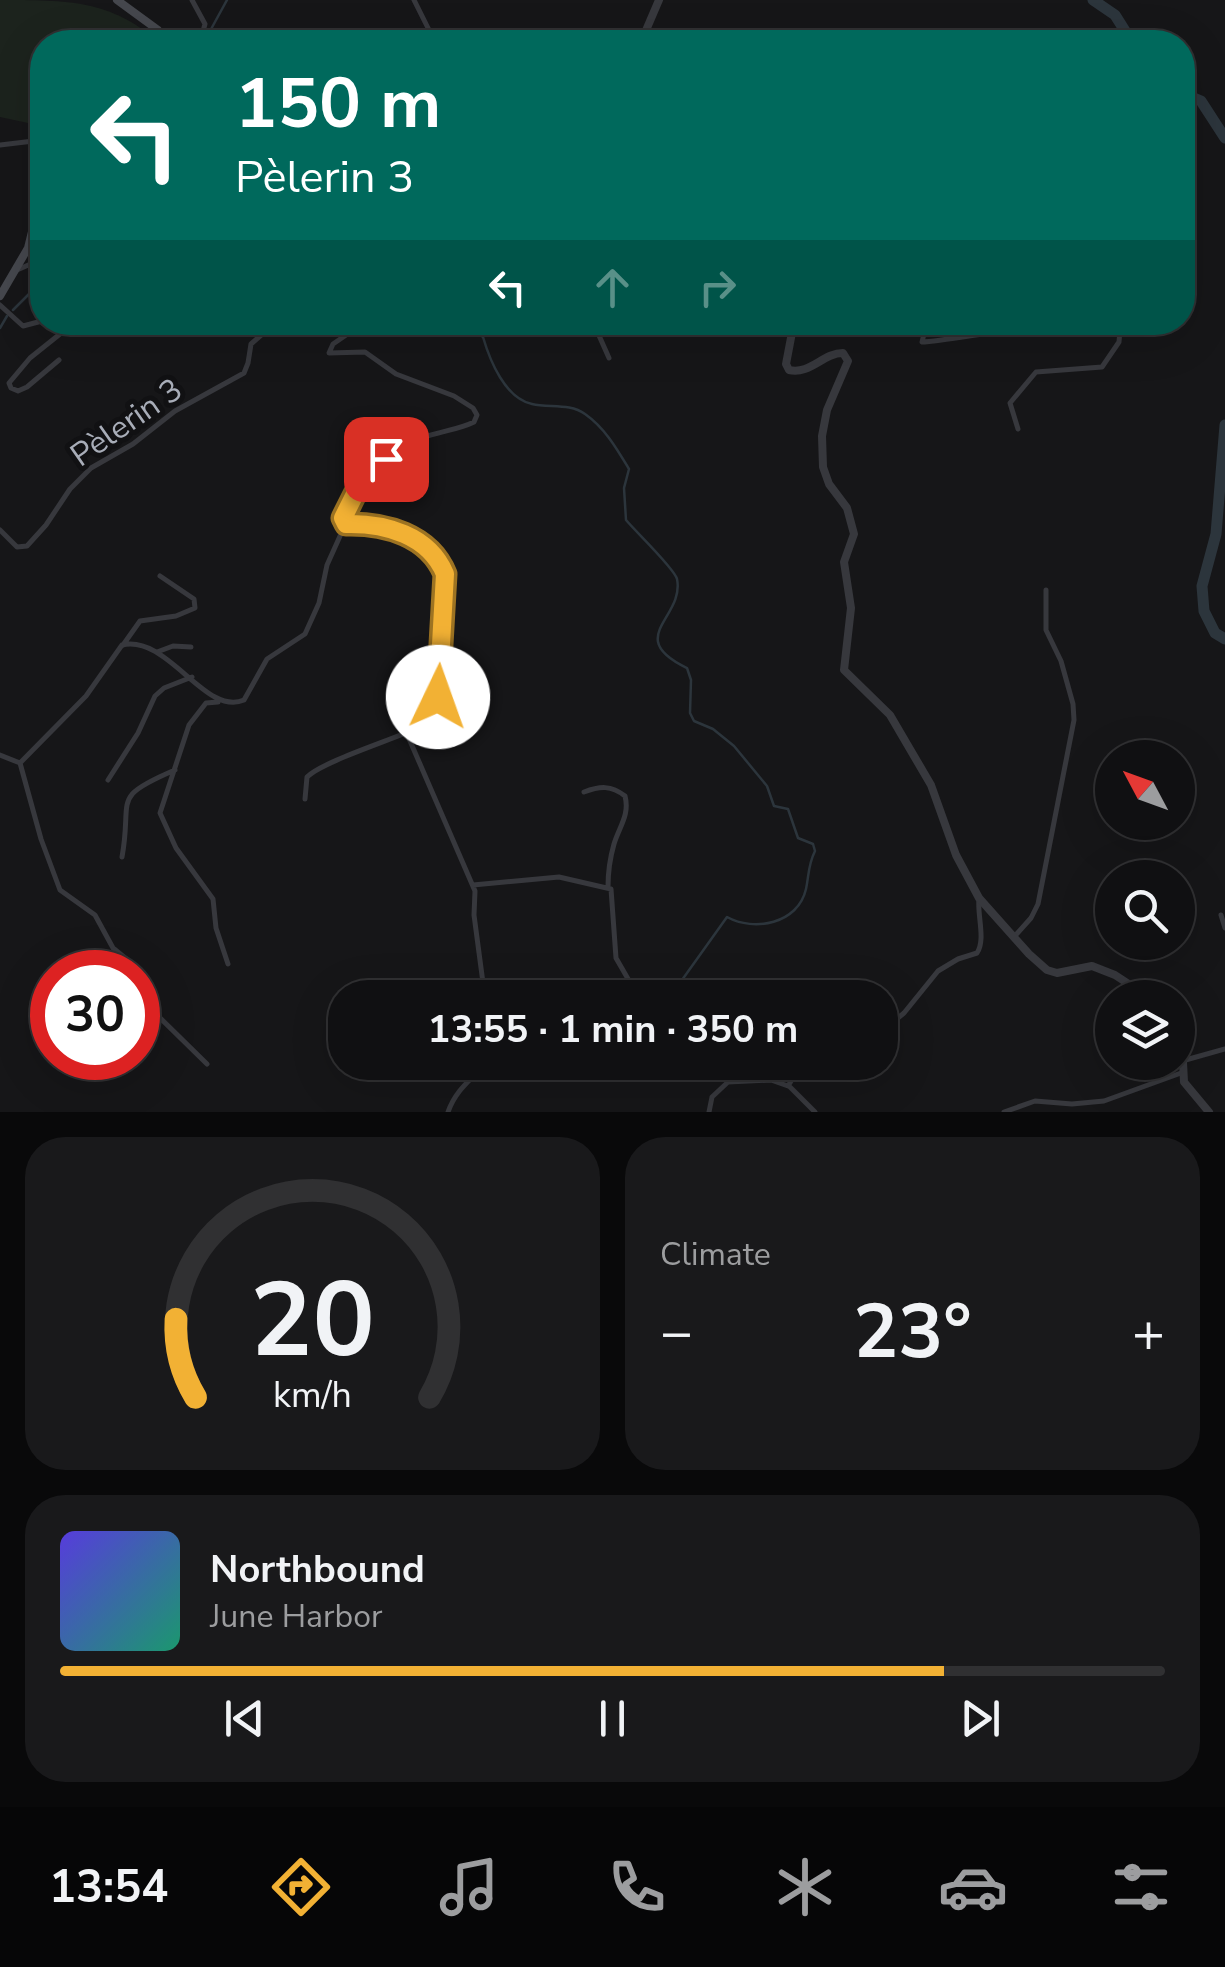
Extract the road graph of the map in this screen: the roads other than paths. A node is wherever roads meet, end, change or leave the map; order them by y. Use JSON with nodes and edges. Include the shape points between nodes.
{"nodes":[{"id":1,"x":117,"y":0,"type":"edge"},
{"id":2,"x":192,"y":0,"type":"edge"},
{"id":3,"x":414,"y":0,"type":"edge"},
{"id":4,"x":659,"y":0,"type":"edge"},
{"id":5,"x":158,"y":30,"type":"edge"},
{"id":6,"x":204,"y":30,"type":"edge"},
{"id":7,"x":430,"y":30,"type":"edge"},
{"id":8,"x":646,"y":30,"type":"edge"},
{"id":9,"x":30,"y":140,"type":"edge"},
{"id":10,"x":0,"y":145,"type":"edge"},
{"id":11,"x":30,"y":240,"type":"edge"},
{"id":12,"x":30,"y":265,"type":"edge"},
{"id":13,"x":17,"y":270,"type":"junction"},
{"id":14,"x":0,"y":296,"type":"edge"},
{"id":15,"x":0,"y":305,"type":"edge"},
{"id":16,"x":30,"y":325,"type":"edge"},
{"id":17,"x":59,"y":335,"type":"edge"},
{"id":18,"x":261,"y":335,"type":"edge"},
{"id":19,"x":346,"y":335,"type":"edge"},
{"id":20,"x":598,"y":335,"type":"edge"},
{"id":21,"x":792,"y":335,"type":"edge"},
{"id":22,"x":924,"y":335,"type":"edge"},
{"id":23,"x":979,"y":335,"type":"edge"},
{"id":24,"x":1120,"y":335,"type":"edge"},
{"id":25,"x":610,"y":358,"type":"dead end"},
{"id":26,"x":59,"y":360,"type":"dead end"},
{"id":27,"x":1018,"y":429,"type":"dead end"},
{"id":28,"x":346,"y":524,"type":"junction"},
{"id":29,"x":0,"y":530,"type":"edge"},
{"id":30,"x":160,"y":576,"type":"dead end"},
{"id":31,"x":1046,"y":590,"type":"dead end"},
{"id":32,"x":122,"y":645,"type":"junction"},
{"id":33,"x":191,"y":647,"type":"dead end"},
{"id":34,"x":157,"y":652,"type":"junction"},
{"id":35,"x":192,"y":677,"type":"junction"},
{"id":36,"x":221,"y":702,"type":"junction"},
{"id":37,"x":406,"y":734,"type":"junction"},
{"id":38,"x":0,"y":754,"type":"edge"},
{"id":39,"x":20,"y":763,"type":"junction"},
{"id":40,"x":175,"y":770,"type":"junction"},
{"id":41,"x":108,"y":780,"type":"dead end"},
{"id":42,"x":584,"y":792,"type":"dead end"},
{"id":43,"x":305,"y":799,"type":"dead end"},
{"id":44,"x":122,"y":858,"type":"dead end"},
{"id":45,"x":473,"y":885,"type":"junction"},
{"id":46,"x":608,"y":887,"type":"junction"},
{"id":47,"x":978,"y":898,"type":"junction"},
{"id":48,"x":1221,"y":915,"type":"dead end"},
{"id":49,"x":1225,"y":928,"type":"edge"},
{"id":50,"x":1014,"y":937,"type":"junction"},
{"id":51,"x":228,"y":964,"type":"dead end"},
{"id":52,"x":483,"y":980,"type":"edge"},
{"id":53,"x":629,"y":980,"type":"edge"},
{"id":54,"x":1123,"y":980,"type":"edge"},
{"id":55,"x":898,"y":1016,"type":"edge"},
{"id":56,"x":1225,"y":1048,"type":"edge"},
{"id":57,"x":1195,"y":1057,"type":"edge"},
{"id":58,"x":207,"y":1064,"type":"dead end"},
{"id":59,"x":470,"y":1080,"type":"edge"},
{"id":60,"x":771,"y":1080,"type":"joint"},
{"id":61,"x":792,"y":1080,"type":"edge"},
{"id":62,"x":1162,"y":1080,"type":"edge"},
{"id":63,"x":1183,"y":1080,"type":"edge"},
{"id":64,"x":788,"y":1086,"type":"junction"},
{"id":65,"x":448,"y":1112,"type":"edge"},
{"id":66,"x":709,"y":1112,"type":"edge"},
{"id":67,"x":815,"y":1112,"type":"edge"},
{"id":68,"x":1004,"y":1112,"type":"edge"},
{"id":69,"x":1209,"y":1112,"type":"edge"}],
"edges":[{"from":1,"to":5,"type":"main road"},
{"from":2,"to":6,"type":"street"},
{"from":3,"to":7,"type":"street"},
{"from":4,"to":8,"type":"street"},
{"from":9,"to":10,"type":"street"},
{"from":11,"to":13,"type":"main road"},
{"from":12,"to":13,"type":"street"},
{"from":13,"to":14,"type":"main road"},
{"from":15,"to":16,"type":"street","via":[[23,326]]},
{"from":17,"to":26,"type":"street","via":[[30,358],[12,388],[27,387]]},
{"from":18,"to":29,"type":"street","name":"Pèlerin 3","via":[[250,344],[244,373],[91,468],[26,546],[17,547]]},
{"from":19,"to":28,"type":"street","via":[[329,353],[365,352],[396,374],[454,396],[476,416],[386,459],[355,494]]},
{"from":20,"to":25,"type":"street"},
{"from":21,"to":47,"type":"street","via":[[789,370],[807,369],[835,353],[848,361],[822,436],[828,484],[847,508],[854,534],[844,562],[850,608],[844,670],[890,715],[916,758]]},
{"from":22,"to":23,"type":"street","via":[[922,342]]},
{"from":24,"to":27,"type":"street","via":[[1102,366],[1036,372],[1010,403]]},
{"from":28,"to":36,"type":"street","via":[[305,634],[267,659],[244,700]]},
{"from":28,"to":37,"type":"street","via":[[402,532],[438,556],[445,574],[439,715]]},
{"from":30,"to":32,"type":"street","via":[[194,599],[195,608],[140,621]]},
{"from":31,"to":50,"type":"street","via":[[1046,630],[1061,661],[1074,720],[1038,904]]},
{"from":32,"to":34,"type":"street"},
{"from":32,"to":39,"type":"street","via":[[86,696]]},
{"from":33,"to":34,"type":"street"},
{"from":34,"to":35,"type":"street"},
{"from":35,"to":36,"type":"street"},
{"from":35,"to":41,"type":"street","via":[[155,696]]},
{"from":36,"to":40,"type":"street","via":[[206,703],[188,725]]},
{"from":37,"to":43,"type":"street","via":[[318,768],[307,777]]},
{"from":37,"to":45,"type":"street"},
{"from":38,"to":39,"type":"street"},
{"from":39,"to":58,"type":"street","via":[[60,890],[95,914],[112,948],[141,970],[152,1010]]},
{"from":40,"to":44,"type":"street","via":[[128,797]]},
{"from":40,"to":51,"type":"street","via":[[160,813],[211,895]]},
{"from":42,"to":46,"type":"street","via":[[599,786],[625,796]]},
{"from":45,"to":46,"type":"street","via":[[558,878]]},
{"from":45,"to":52,"type":"street"},
{"from":46,"to":53,"type":"street","via":[[616,958]]},
{"from":47,"to":50,"type":"street"},
{"from":47,"to":55,"type":"street","via":[[977,954],[938,971]]},
{"from":48,"to":49,"type":"street"},
{"from":50,"to":54,"type":"street","via":[[1058,974],[1092,966]]},
{"from":56,"to":57,"type":"street"},
{"from":59,"to":65,"type":"street"},
{"from":60,"to":64,"type":"street"},
{"from":60,"to":66,"type":"street","via":[[728,1082],[712,1097]]},
{"from":61,"to":64,"type":"street"},
{"from":62,"to":68,"type":"street","via":[[1104,1101],[1035,1100]]},
{"from":63,"to":69,"type":"street"},
{"from":64,"to":67,"type":"street"}]}
